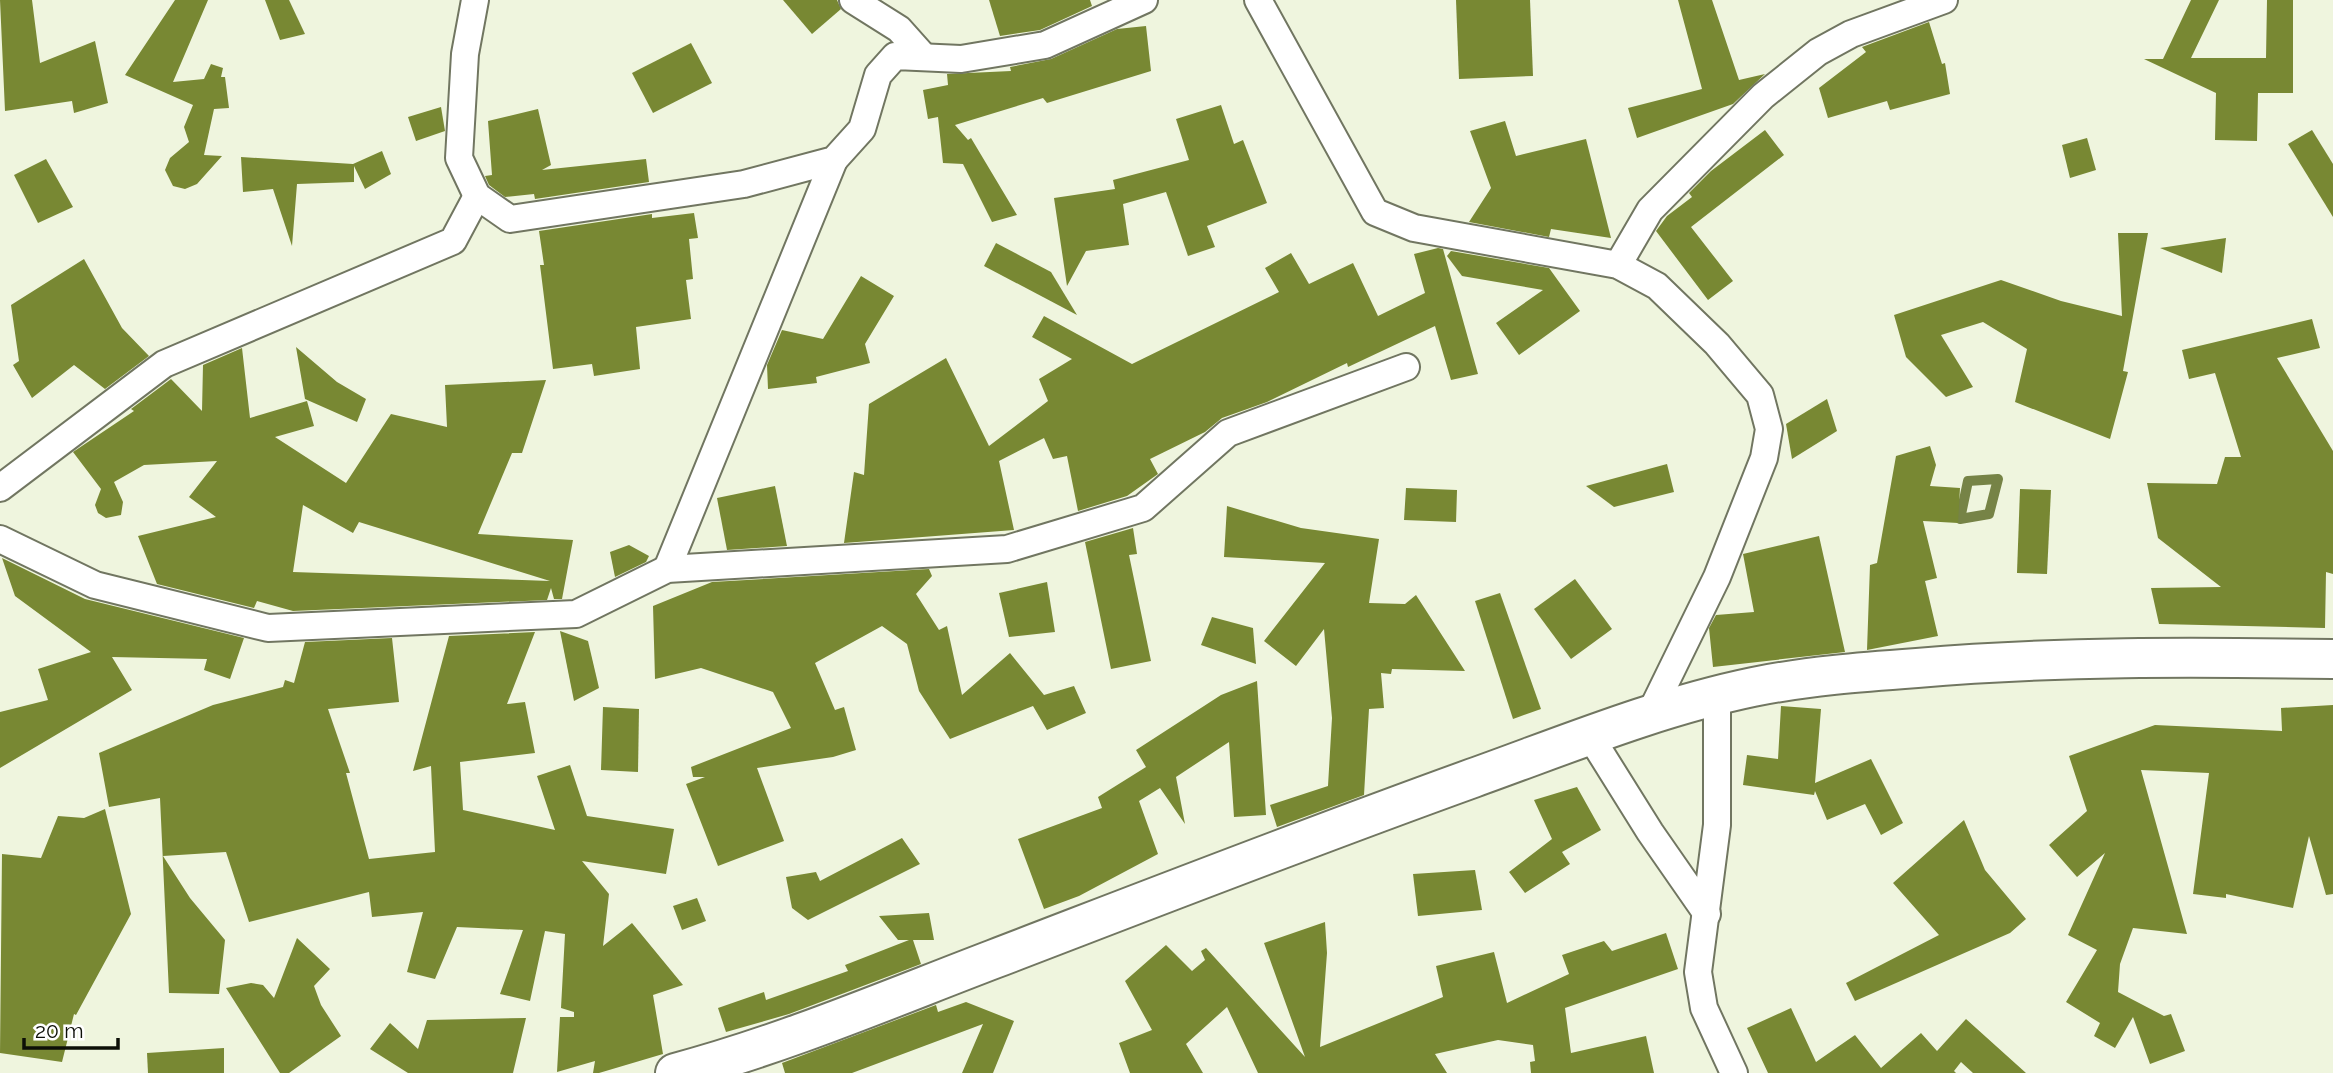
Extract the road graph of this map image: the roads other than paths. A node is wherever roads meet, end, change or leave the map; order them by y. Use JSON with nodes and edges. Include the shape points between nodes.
{"nodes":[{"id":1,"x":475,"y":0,"type":"edge"},
{"id":2,"x":853,"y":0,"type":"edge"},
{"id":3,"x":1144,"y":0,"type":"edge"},
{"id":4,"x":1258,"y":0,"type":"edge"},
{"id":5,"x":1944,"y":0,"type":"edge"},
{"id":6,"x":924,"y":57,"type":"junction"},
{"id":7,"x":834,"y":160,"type":"junction"},
{"id":8,"x":477,"y":196,"type":"junction"},
{"id":9,"x":1618,"y":265,"type":"junction"},
{"id":10,"x":1406,"y":367,"type":"dead end"},
{"id":11,"x":0,"y":488,"type":"edge"},
{"id":12,"x":0,"y":539,"type":"edge"},
{"id":13,"x":667,"y":569,"type":"junction"},
{"id":14,"x":2333,"y":659,"type":"edge"},
{"id":15,"x":1717,"y":696,"type":"junction"},
{"id":16,"x":1648,"y":716,"type":"junction"},
{"id":17,"x":1590,"y":736,"type":"junction"},
{"id":18,"x":1707,"y":915,"type":"junction"},
{"id":19,"x":675,"y":1073,"type":"edge"},
{"id":20,"x":1734,"y":1073,"type":"edge"}],
"edges":[{"from":1,"to":8,"type":"street","via":[[465,54],[459,159]]},
{"from":2,"to":6,"type":"street","via":[[899,29]]},
{"from":3,"to":6,"type":"street","via":[[1045,45],[961,59]]},
{"from":4,"to":9,"type":"street","via":[[1375,212],[1414,228]]},
{"from":5,"to":9,"type":"street","via":[[1851,34],[1818,52],[1763,96],[1650,211]]},
{"from":6,"to":7,"type":"street","via":[[895,56],[878,75],[862,129]]},
{"from":7,"to":8,"type":"street","via":[[744,184],[510,219]]},
{"from":7,"to":13,"type":"street"},
{"from":8,"to":11,"type":"street","via":[[453,241],[164,364]]},
{"from":9,"to":16,"type":"street","via":[[1657,286],[1717,344],[1760,395],[1769,429],[1764,458],[1717,577]]},
{"from":10,"to":13,"type":"street","via":[[1228,433],[1143,508],[1007,549]]},
{"from":12,"to":13,"type":"street","via":[[95,585],[268,628],[576,614]]},
{"from":14,"to":15,"type":"main road","via":[[2136,657],[1976,663],[1849,673]]},
{"from":15,"to":16,"type":"main road"},
{"from":15,"to":18,"type":"street","via":[[1717,825]]},
{"from":16,"to":17,"type":"main road"},
{"from":17,"to":18,"type":"street"},
{"from":17,"to":19,"type":"main road","via":[[1325,832],[847,1016]]},
{"from":18,"to":20,"type":"street","via":[[1698,972],[1704,1008]]}]}
